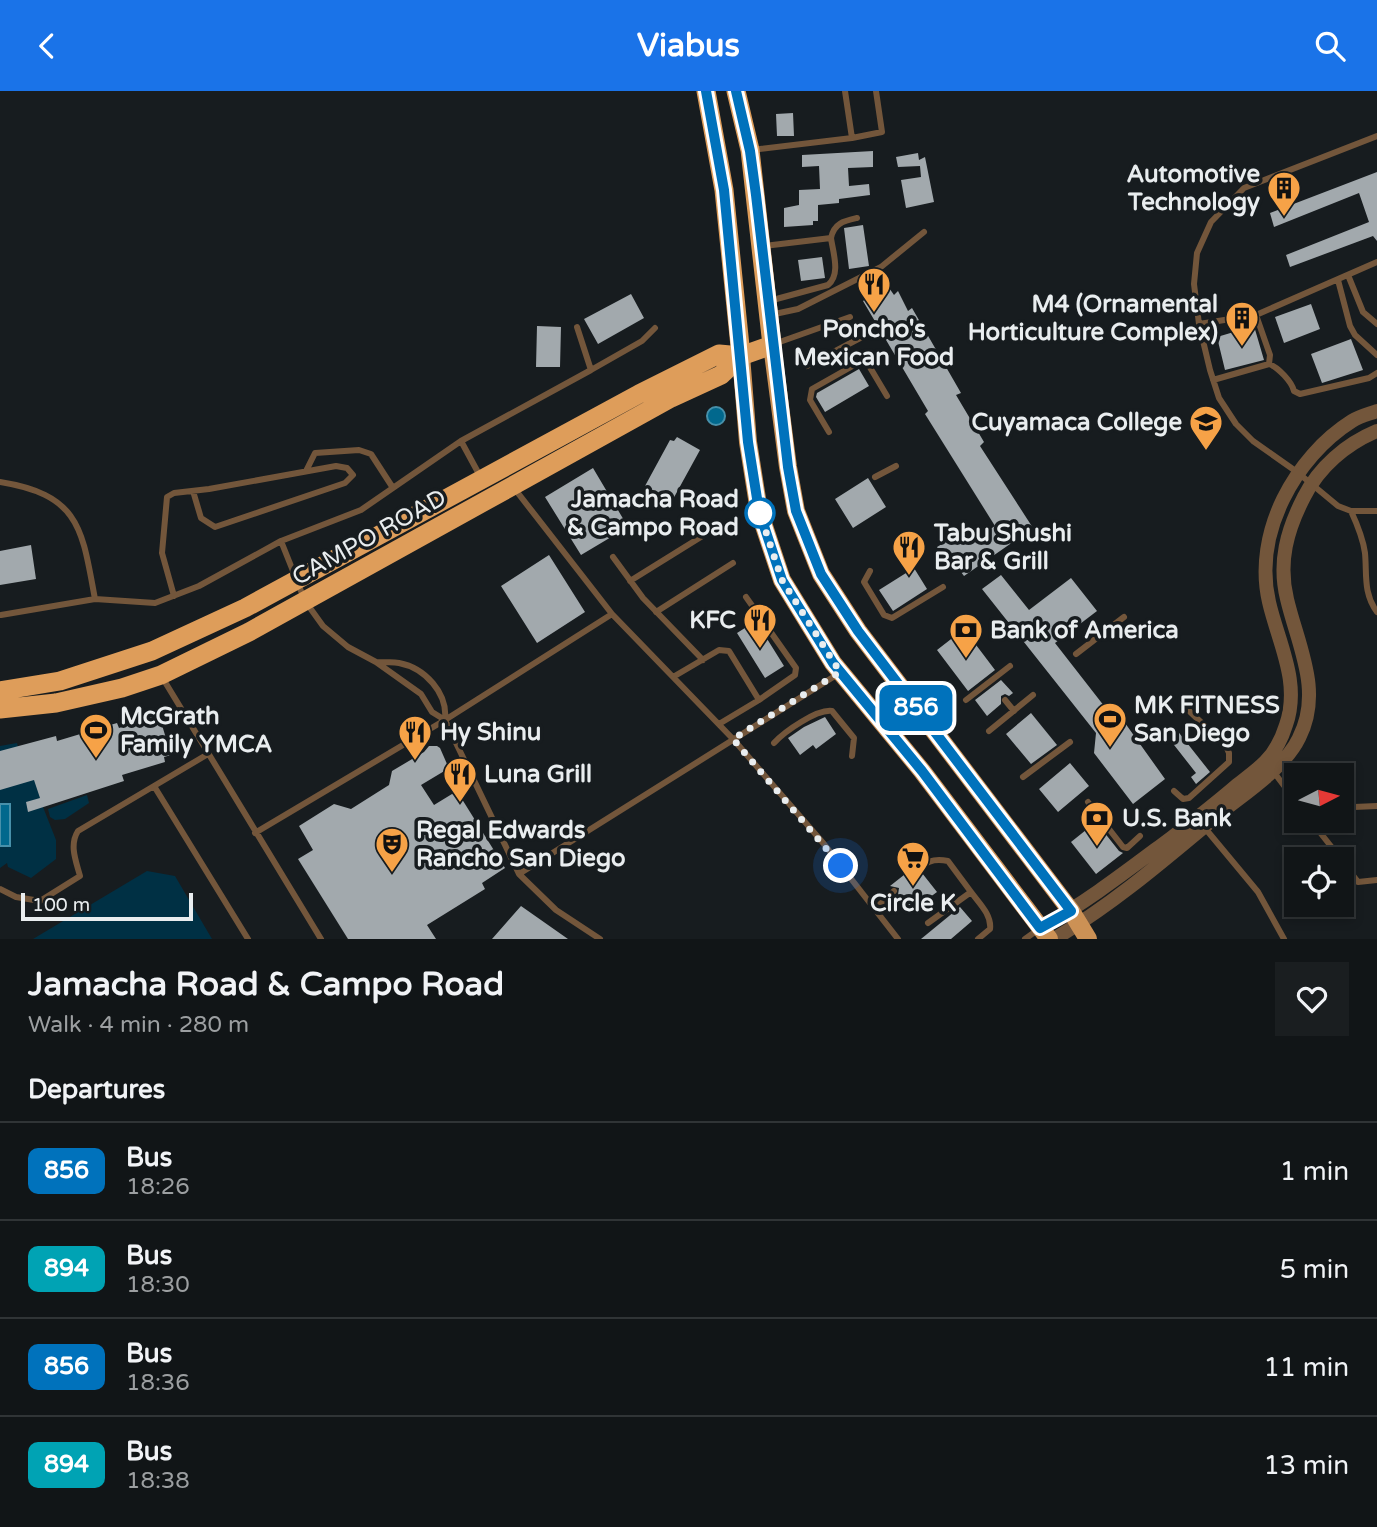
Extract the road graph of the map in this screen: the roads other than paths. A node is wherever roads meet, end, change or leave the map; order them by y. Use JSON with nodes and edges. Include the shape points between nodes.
{"nodes":[{"id":1,"x":706,"y":91,"type":"edge"},
{"id":2,"x":736,"y":91,"type":"edge"},
{"id":3,"x":845,"y":91,"type":"edge"},
{"id":4,"x":876,"y":91,"type":"edge"},
{"id":5,"x":1377,"y":136,"type":"edge"},
{"id":6,"x":852,"y":138,"type":"junction"},
{"id":7,"x":750,"y":151,"type":"junction"},
{"id":8,"x":857,"y":218,"type":"dead end"},
{"id":9,"x":924,"y":232,"type":"dead end"},
{"id":10,"x":831,"y":238,"type":"junction"},
{"id":11,"x":761,"y":247,"type":"junction"},
{"id":12,"x":1377,"y":262,"type":"edge"},
{"id":13,"x":1348,"y":275,"type":"junction"},
{"id":14,"x":1338,"y":280,"type":"junction"},
{"id":15,"x":768,"y":308,"type":"junction"},
{"id":16,"x":1256,"y":315,"type":"junction"},
{"id":17,"x":850,"y":317,"type":"dead end"},
{"id":18,"x":1199,"y":324,"type":"junction"},
{"id":19,"x":1377,"y":324,"type":"edge"},
{"id":20,"x":577,"y":327,"type":"dead end"},
{"id":21,"x":655,"y":328,"type":"dead end"},
{"id":22,"x":862,"y":337,"type":"dead end"},
{"id":23,"x":772,"y":345,"type":"junction"},
{"id":24,"x":1377,"y":355,"type":"edge"},
{"id":25,"x":741,"y":356,"type":"junction"},
{"id":26,"x":1269,"y":364,"type":"junction"},
{"id":27,"x":807,"y":366,"type":"dead end"},
{"id":28,"x":591,"y":370,"type":"junction"},
{"id":29,"x":1377,"y":373,"type":"edge"},
{"id":30,"x":1213,"y":380,"type":"junction"},
{"id":31,"x":887,"y":395,"type":"dead end"},
{"id":32,"x":1377,"y":411,"type":"edge"},
{"id":33,"x":1377,"y":431,"type":"edge"},
{"id":34,"x":828,"y":432,"type":"dead end"},
{"id":35,"x":461,"y":441,"type":"junction"},
{"id":36,"x":896,"y":466,"type":"dead end"},
{"id":37,"x":306,"y":471,"type":"junction"},
{"id":38,"x":1297,"y":473,"type":"junction"},
{"id":39,"x":875,"y":477,"type":"dead end"},
{"id":40,"x":482,"y":480,"type":"junction"},
{"id":41,"x":0,"y":482,"type":"edge"},
{"id":42,"x":1311,"y":484,"type":"junction"},
{"id":43,"x":512,"y":486,"type":"junction"},
{"id":44,"x":393,"y":488,"type":"junction"},
{"id":45,"x":193,"y":491,"type":"junction"},
{"id":46,"x":1351,"y":510,"type":"junction"},
{"id":47,"x":1377,"y":511,"type":"edge"},
{"id":48,"x":717,"y":527,"type":"dead end"},
{"id":49,"x":281,"y":541,"type":"junction"},
{"id":50,"x":613,"y":557,"type":"dead end"},
{"id":51,"x":733,"y":563,"type":"dead end"},
{"id":52,"x":870,"y":571,"type":"dead end"},
{"id":53,"x":296,"y":580,"type":"junction"},
{"id":54,"x":630,"y":581,"type":"junction"},
{"id":55,"x":943,"y":587,"type":"dead end"},
{"id":56,"x":174,"y":596,"type":"junction"},
{"id":57,"x":746,"y":597,"type":"dead end"},
{"id":58,"x":96,"y":599,"type":"junction"},
{"id":59,"x":305,"y":601,"type":"junction"},
{"id":60,"x":656,"y":612,"type":"junction"},
{"id":61,"x":1377,"y":612,"type":"edge"},
{"id":62,"x":612,"y":614,"type":"junction"},
{"id":63,"x":1,"y":615,"type":"edge"},
{"id":64,"x":1124,"y":617,"type":"dead end"},
{"id":65,"x":1076,"y":654,"type":"dead end"},
{"id":66,"x":703,"y":660,"type":"junction"},
{"id":67,"x":376,"y":662,"type":"junction"},
{"id":68,"x":1010,"y":666,"type":"dead end"},
{"id":69,"x":840,"y":672,"type":"junction"},
{"id":70,"x":161,"y":675,"type":"junction"},
{"id":71,"x":673,"y":677,"type":"junction"},
{"id":72,"x":0,"y":691,"type":"edge"},
{"id":73,"x":1033,"y":695,"type":"dead end"},
{"id":74,"x":1005,"y":699,"type":"dead end"},
{"id":75,"x":759,"y":700,"type":"junction"},
{"id":76,"x":965,"y":700,"type":"dead end"},
{"id":77,"x":1185,"y":707,"type":"dead end"},
{"id":78,"x":0,"y":709,"type":"edge"},
{"id":79,"x":1014,"y":711,"type":"junction"},
{"id":80,"x":445,"y":720,"type":"junction"},
{"id":81,"x":719,"y":724,"type":"junction"},
{"id":82,"x":989,"y":731,"type":"dead end"},
{"id":83,"x":733,"y":739,"type":"junction"},
{"id":84,"x":1070,"y":742,"type":"dead end"},
{"id":85,"x":774,"y":743,"type":"dead end"},
{"id":86,"x":208,"y":754,"type":"junction"},
{"id":87,"x":852,"y":756,"type":"dead end"},
{"id":88,"x":1269,"y":766,"type":"junction"},
{"id":89,"x":1023,"y":778,"type":"dead end"},
{"id":90,"x":154,"y":786,"type":"junction"},
{"id":91,"x":1284,"y":786,"type":"edge"},
{"id":92,"x":1174,"y":791,"type":"dead end"},
{"id":93,"x":1088,"y":801,"type":"dead end"},
{"id":94,"x":1377,"y":806,"type":"edge"},
{"id":95,"x":1354,"y":807,"type":"edge"},
{"id":96,"x":1201,"y":822,"type":"junction"},
{"id":97,"x":255,"y":832,"type":"junction"},
{"id":98,"x":1320,"y":833,"type":"edge"},
{"id":99,"x":1140,"y":836,"type":"dead end"},
{"id":100,"x":1331,"y":847,"type":"edge"},
{"id":101,"x":915,"y":873,"type":"dead end"},
{"id":102,"x":519,"y":874,"type":"junction"},
{"id":103,"x":1354,"y":877,"type":"edge"},
{"id":104,"x":1377,"y":880,"type":"edge"},
{"id":105,"x":0,"y":889,"type":"edge"},
{"id":106,"x":894,"y":891,"type":"dead end"},
{"id":107,"x":971,"y":892,"type":"junction"},
{"id":108,"x":875,"y":909,"type":"junction"},
{"id":109,"x":928,"y":923,"type":"dead end"},
{"id":110,"x":1079,"y":925,"type":"edge"},
{"id":111,"x":1042,"y":936,"type":"edge"},
{"id":112,"x":248,"y":939,"type":"edge"},
{"id":113,"x":321,"y":939,"type":"edge"},
{"id":114,"x":600,"y":939,"type":"edge"},
{"id":115,"x":898,"y":939,"type":"edge"},
{"id":116,"x":978,"y":939,"type":"edge"},
{"id":117,"x":1284,"y":939,"type":"edge"}],
"edges":[{"from":1,"to":25,"type":"highway","via":[[724,190]]},
{"from":2,"to":7,"type":"highway"},
{"from":3,"to":6,"type":"lane"},
{"from":4,"to":6,"type":"lane","via":[[882,132]]},
{"from":5,"to":18,"type":"lane","via":[[1244,188],[1210,222],[1197,253],[1194,284]]},
{"from":6,"to":7,"type":"lane"},
{"from":7,"to":11,"type":"highway"},
{"from":8,"to":10,"type":"lane","via":[[839,223]]},
{"from":9,"to":15,"type":"lane","via":[[881,267],[798,309]]},
{"from":10,"to":11,"type":"lane"},
{"from":10,"to":15,"type":"lane","via":[[833,281]]},
{"from":11,"to":15,"type":"highway"},
{"from":12,"to":13,"type":"lane"},
{"from":13,"to":14,"type":"lane"},
{"from":13,"to":19,"type":"lane","via":[[1363,312]]},
{"from":14,"to":16,"type":"lane"},
{"from":14,"to":24,"type":"lane","via":[[1350,326]]},
{"from":15,"to":23,"type":"highway"},
{"from":16,"to":18,"type":"lane"},
{"from":16,"to":26,"type":"lane"},
{"from":17,"to":23,"type":"lane"},
{"from":18,"to":30,"type":"lane"},
{"from":20,"to":28,"type":"lane"},
{"from":21,"to":28,"type":"lane","via":[[642,341]]},
{"from":22,"to":27,"type":"lane"},
{"from":23,"to":25,"type":"highway","name":"CAMPO ROAD"},
{"from":23,"to":110,"type":"main road","via":[[796,511],[821,574],[858,631]]},
{"from":25,"to":40,"type":"highway","name":"CAMPO ROAD","via":[[719,354]]},
{"from":25,"to":43,"type":"highway","name":"CAMPO ROAD","via":[[721,375]]},
{"from":25,"to":69,"type":"main road","via":[[759,511],[782,580]]},
{"from":26,"to":29,"type":"lane","via":[[1297,394]]},
{"from":26,"to":30,"type":"lane"},
{"from":28,"to":35,"type":"lane"},
{"from":30,"to":38,"type":"lane","via":[[1236,424]]},
{"from":31,"to":34,"type":"lane","via":[[865,359],[812,389],[810,400]]},
{"from":32,"to":38,"type":"street","via":[[1353,420]]},
{"from":33,"to":42,"type":"street","via":[[1338,453]]},
{"from":35,"to":40,"type":"lane"},
{"from":35,"to":44,"type":"lane"},
{"from":36,"to":39,"type":"lane"},
{"from":37,"to":44,"type":"lane","via":[[315,453],[359,450],[371,454]]},
{"from":37,"to":45,"type":"lane"},
{"from":37,"to":45,"type":"lane","via":[[336,466],[353,475],[345,483],[215,527],[201,519]]},
{"from":38,"to":42,"type":"lane"},
{"from":38,"to":88,"type":"street","via":[[1285,492],[1269,541],[1268,601],[1288,662],[1291,688],[1287,723]]},
{"from":40,"to":53,"type":"highway","name":"CAMPO ROAD"},
{"from":41,"to":58,"type":"lane","via":[[38,493],[75,518]]},
{"from":42,"to":46,"type":"lane","via":[[1338,506]]},
{"from":42,"to":88,"type":"street","via":[[1287,533],[1284,567],[1286,597],[1308,670],[1310,709],[1298,739]]},
{"from":43,"to":59,"type":"highway","name":"CAMPO ROAD"},
{"from":43,"to":62,"type":"lane"},
{"from":44,"to":49,"type":"lane","via":[[362,510]]},
{"from":45,"to":56,"type":"lane","via":[[167,497],[162,553]]},
{"from":46,"to":47,"type":"lane"},
{"from":46,"to":61,"type":"lane","via":[[1365,555],[1367,591]]},
{"from":48,"to":54,"type":"lane"},
{"from":49,"to":53,"type":"lane"},
{"from":49,"to":56,"type":"lane"},
{"from":50,"to":54,"type":"lane"},
{"from":51,"to":60,"type":"lane"},
{"from":52,"to":55,"type":"lane","via":[[864,582],[884,615],[892,618]]},
{"from":53,"to":59,"type":"lane"},
{"from":53,"to":72,"type":"highway","name":"CAMPO ROAD","via":[[152,651],[60,681]]},
{"from":54,"to":60,"type":"lane"},
{"from":56,"to":58,"type":"lane","via":[[155,603]]},
{"from":57,"to":75,"type":"lane","via":[[796,668],[795,675]]},
{"from":58,"to":63,"type":"lane"},
{"from":59,"to":67,"type":"lane","via":[[323,626]]},
{"from":59,"to":70,"type":"highway","name":"CAMPO ROAD"},
{"from":60,"to":66,"type":"lane"},
{"from":62,"to":71,"type":"lane"},
{"from":62,"to":80,"type":"lane"},
{"from":64,"to":65,"type":"lane"},
{"from":66,"to":71,"type":"lane"},
{"from":66,"to":75,"type":"lane","via":[[719,649],[729,651]]},
{"from":67,"to":80,"type":"lane","via":[[421,694],[432,712]]},
{"from":67,"to":80,"type":"lane","via":[[400,663],[432,681],[447,705]]},
{"from":68,"to":76,"type":"lane","via":[[993,684]]},
{"from":69,"to":83,"type":"lane"},
{"from":69,"to":111,"type":"main road","via":[[922,771]]},
{"from":70,"to":78,"type":"highway","name":"CAMPO ROAD","via":[[56,703]]},
{"from":70,"to":86,"type":"lane"},
{"from":71,"to":81,"type":"lane"},
{"from":73,"to":79,"type":"lane"},
{"from":74,"to":79,"type":"lane"},
{"from":75,"to":81,"type":"lane"},
{"from":77,"to":92,"type":"lane","via":[[1226,746],[1229,762],[1189,798]]},
{"from":79,"to":82,"type":"lane"},
{"from":80,"to":97,"type":"lane"},
{"from":80,"to":102,"type":"lane"},
{"from":81,"to":83,"type":"lane"},
{"from":83,"to":102,"type":"lane"},
{"from":83,"to":108,"type":"lane"},
{"from":84,"to":89,"type":"lane"},
{"from":85,"to":87,"type":"lane","via":[[823,710],[832,711],[853,738]]},
{"from":86,"to":90,"type":"lane"},
{"from":86,"to":97,"type":"lane"},
{"from":88,"to":91,"type":"lane"},
{"from":88,"to":96,"type":"street"},
{"from":90,"to":105,"type":"lane","via":[[78,831],[73,848],[80,876],[40,901]]},
{"from":90,"to":112,"type":"lane"},
{"from":93,"to":99,"type":"lane","via":[[1123,847]]},
{"from":94,"to":95,"type":"lane"},
{"from":96,"to":110,"type":"street"},
{"from":96,"to":117,"type":"lane","via":[[1258,893]]},
{"from":97,"to":113,"type":"lane"},
{"from":98,"to":100,"type":"lane"},
{"from":101,"to":107,"type":"lane","via":[[936,858],[948,861]]},
{"from":102,"to":114,"type":"lane","via":[[556,910]]},
{"from":103,"to":104,"type":"lane","via":[[1358,882]]},
{"from":106,"to":108,"type":"lane"},
{"from":107,"to":109,"type":"lane"},
{"from":107,"to":116,"type":"lane","via":[[991,924]]},
{"from":108,"to":115,"type":"lane"},
{"from":110,"to":111,"type":"street"}]}
